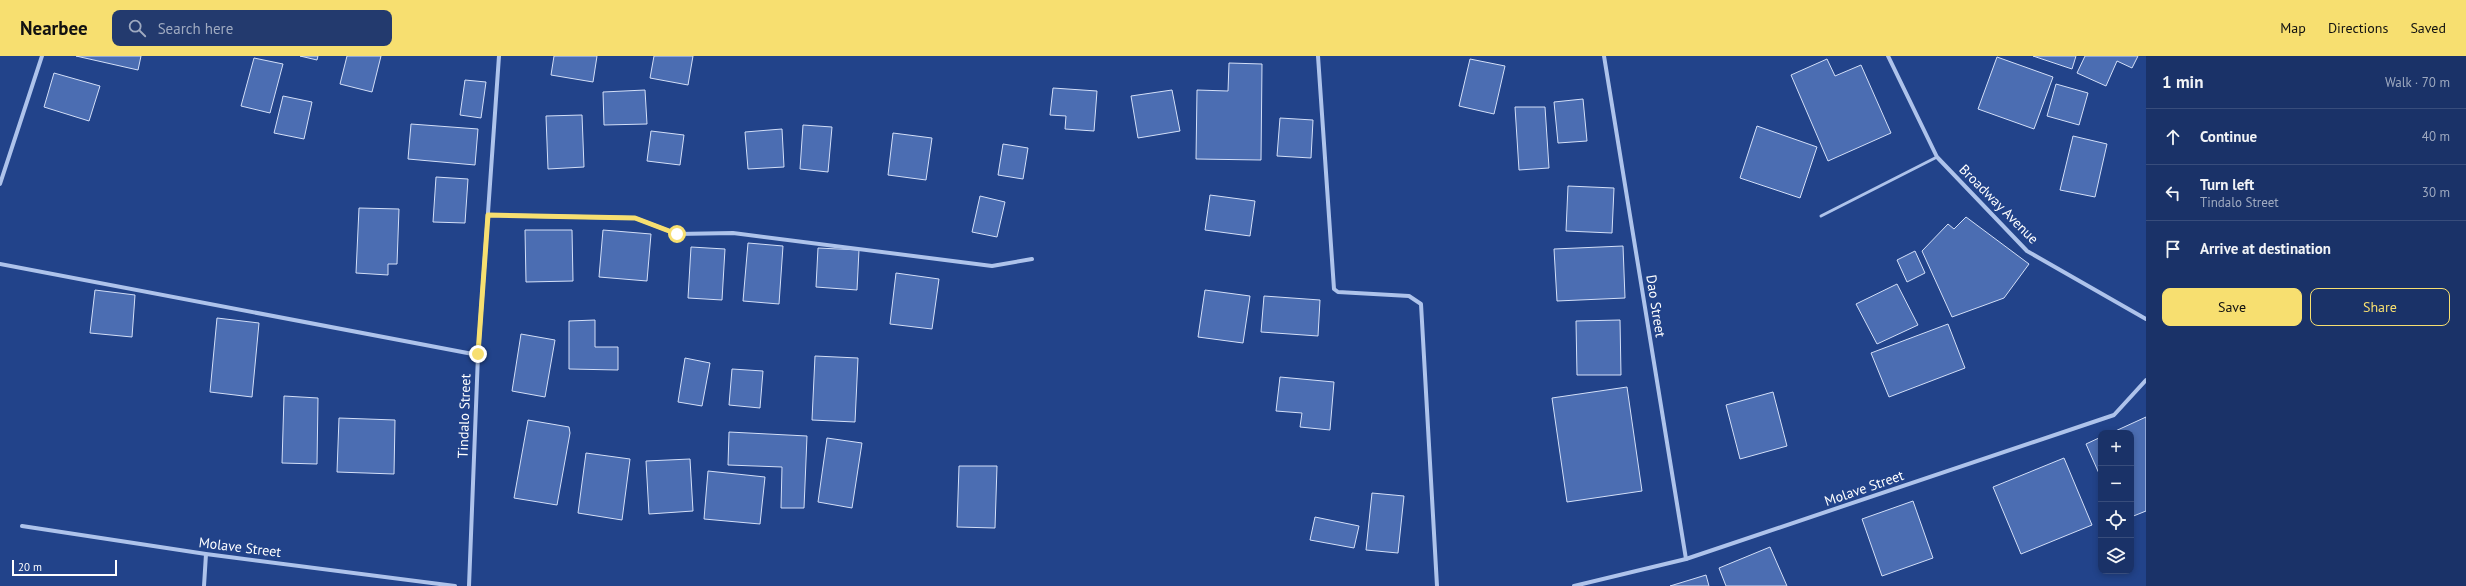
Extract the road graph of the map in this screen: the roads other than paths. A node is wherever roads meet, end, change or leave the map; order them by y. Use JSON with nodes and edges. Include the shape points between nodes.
{"nodes":[{"id":1,"x":42,"y":56,"type":"edge"},
{"id":2,"x":500,"y":56,"type":"edge"},
{"id":3,"x":1318,"y":56,"type":"edge"},
{"id":4,"x":1604,"y":56,"type":"edge"},
{"id":5,"x":1888,"y":56,"type":"edge"},
{"id":6,"x":1937,"y":157,"type":"junction"},
{"id":7,"x":0,"y":184,"type":"edge"},
{"id":8,"x":488,"y":215,"type":"junction"},
{"id":9,"x":1821,"y":216,"type":"dead end"},
{"id":10,"x":1032,"y":259,"type":"dead end"},
{"id":11,"x":0,"y":264,"type":"edge"},
{"id":12,"x":2146,"y":319,"type":"edge"},
{"id":13,"x":478,"y":354,"type":"junction"},
{"id":14,"x":2146,"y":380,"type":"edge"},
{"id":15,"x":22,"y":526,"type":"dead end"},
{"id":16,"x":206,"y":554,"type":"junction"},
{"id":17,"x":1686,"y":559,"type":"junction"},
{"id":18,"x":204,"y":586,"type":"edge"},
{"id":19,"x":455,"y":586,"type":"edge"},
{"id":20,"x":469,"y":586,"type":"edge"},
{"id":21,"x":1437,"y":586,"type":"edge"},
{"id":22,"x":1574,"y":586,"type":"edge"}],
"edges":[{"from":1,"to":7,"type":"street"},
{"from":2,"to":8,"type":"street","name":"Tindalo Street"},
{"from":3,"to":21,"type":"street","via":[[1334,288],[1338,292],[1409,296],[1421,304]]},
{"from":4,"to":17,"type":"street","name":"Dao Street"},
{"from":5,"to":6,"type":"street","name":"Broadway Avenue"},
{"from":6,"to":9,"type":"lane"},
{"from":6,"to":12,"type":"street","name":"Broadway Avenue","via":[[2027,251]]},
{"from":8,"to":10,"type":"street","via":[[635,218],[677,234],[733,233],[992,266]]},
{"from":8,"to":13,"type":"street","name":"Tindalo Street"},
{"from":11,"to":13,"type":"street"},
{"from":13,"to":20,"type":"street","name":"Tindalo Street"},
{"from":14,"to":17,"type":"street","name":"Molave Street","via":[[2114,415]]},
{"from":15,"to":16,"type":"street","name":"Molave Street"},
{"from":16,"to":18,"type":"street"},
{"from":16,"to":19,"type":"street","name":"Molave Street"},
{"from":17,"to":22,"type":"street","name":"Molave Street"}]}
